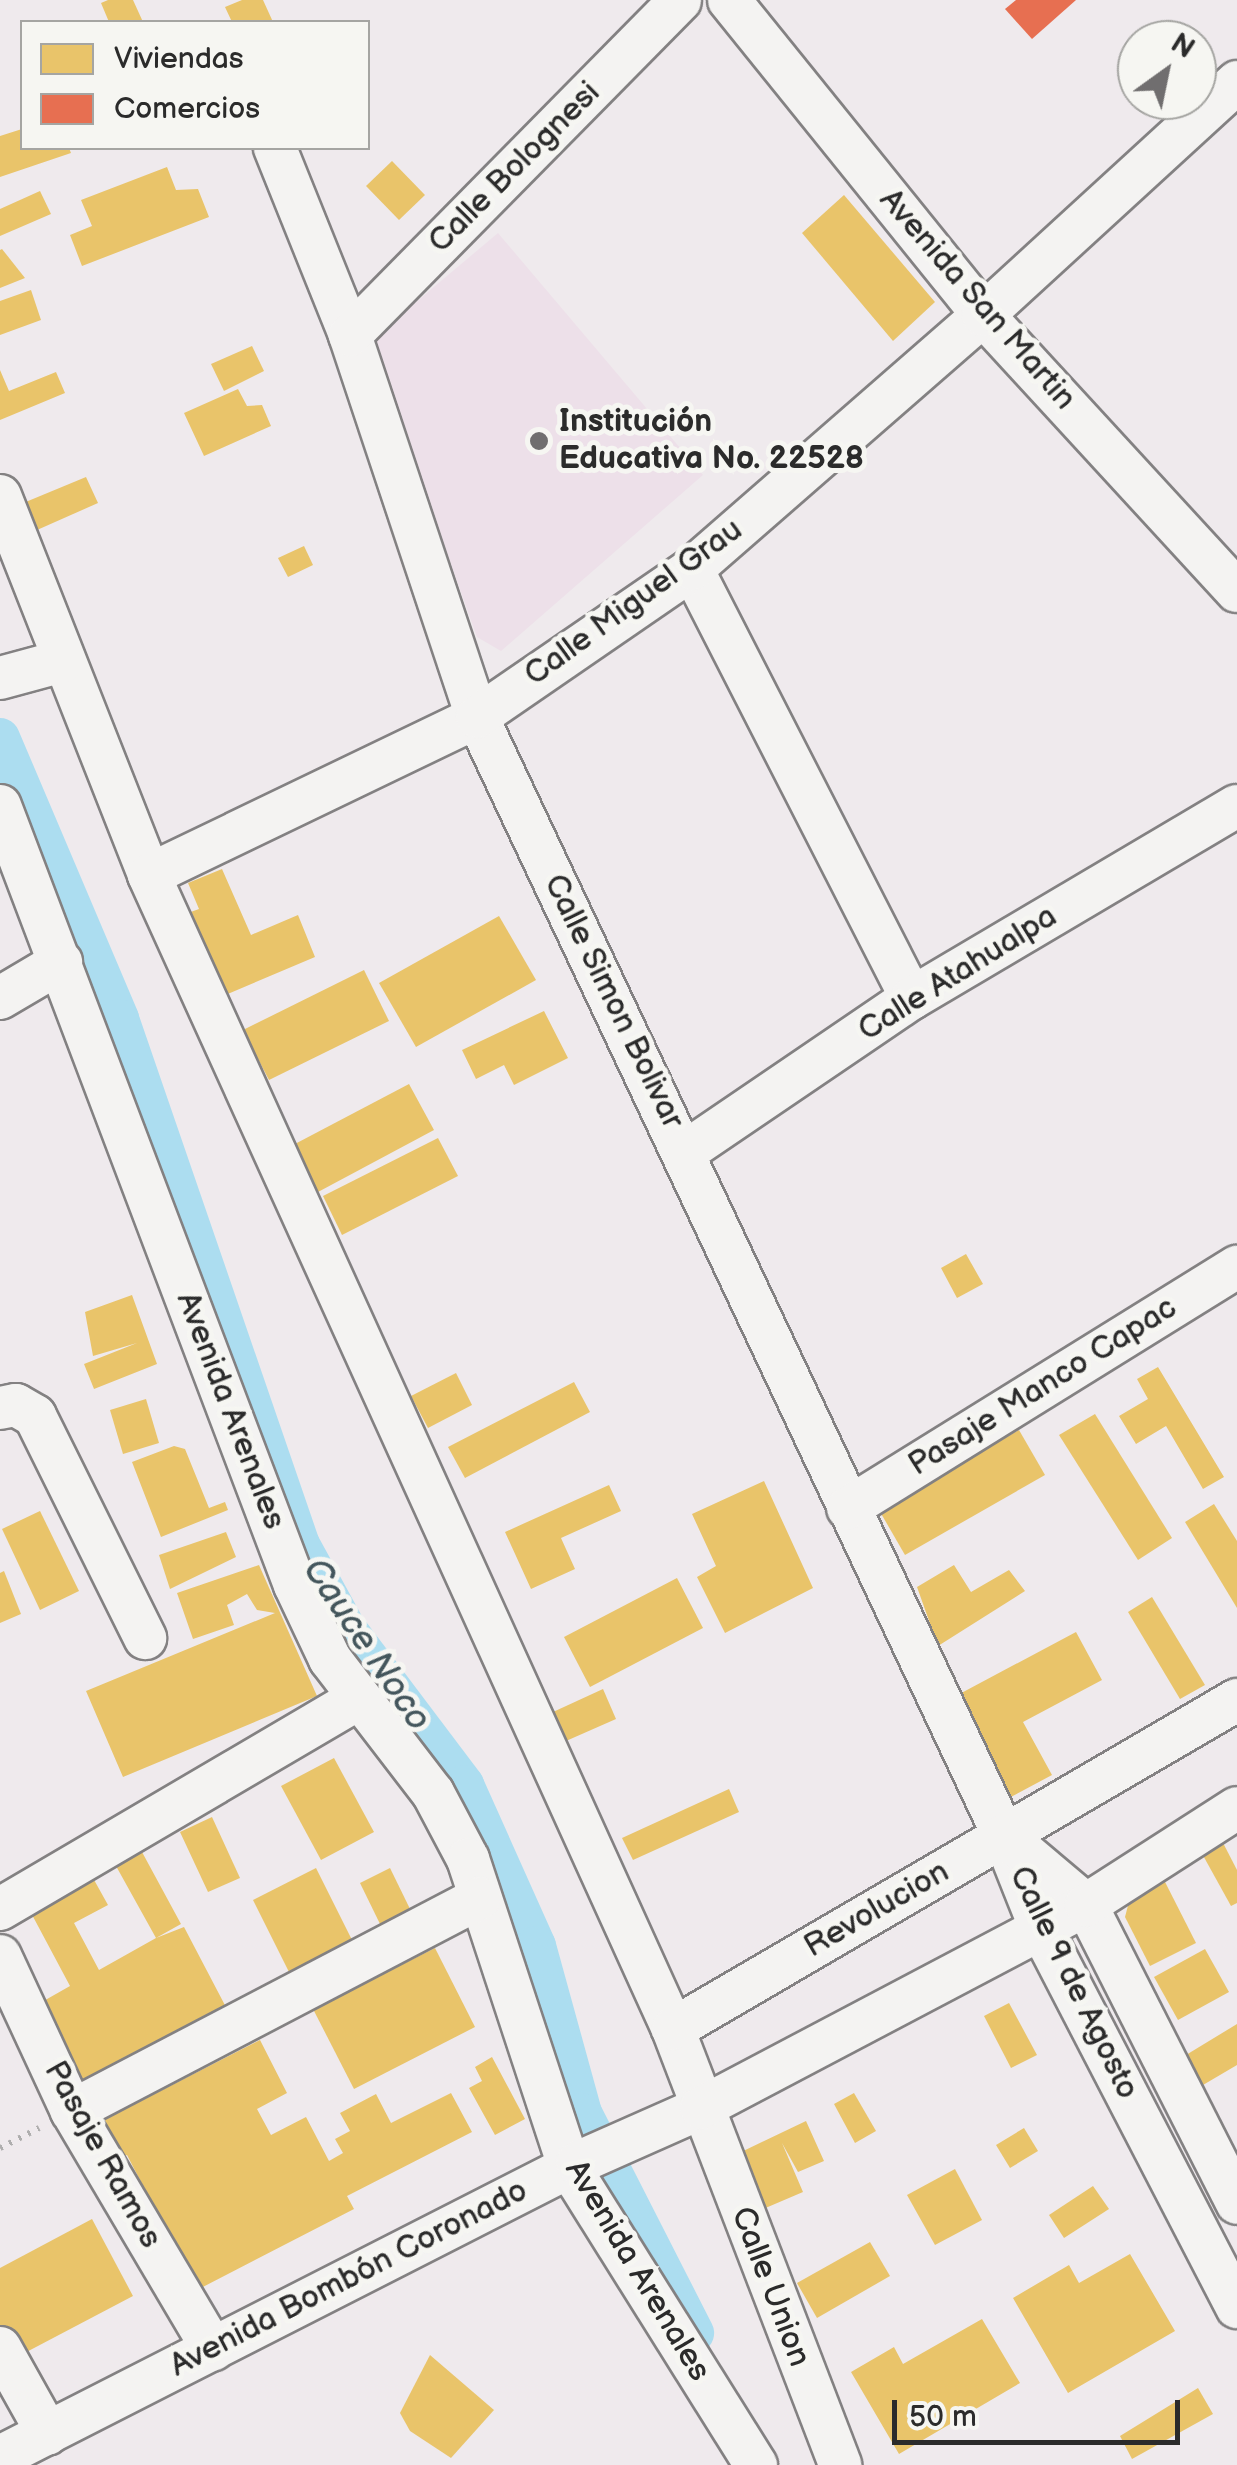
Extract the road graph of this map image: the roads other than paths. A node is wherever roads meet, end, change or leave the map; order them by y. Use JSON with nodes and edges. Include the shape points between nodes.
{"nodes":[{"id":1,"x":680,"y":0,"type":"edge"},
{"id":2,"x":729,"y":0,"type":"edge"},
{"id":3,"x":1237,"y":82,"type":"edge"},
{"id":4,"x":276,"y":150,"type":"edge"},
{"id":5,"x":983,"y":316,"type":"junction"},
{"id":6,"x":350,"y":335,"type":"junction"},
{"id":7,"x":0,"y":496,"type":"edge"},
{"id":8,"x":692,"y":569,"type":"junction"},
{"id":9,"x":1237,"y":591,"type":"edge"},
{"id":10,"x":63,"y":661,"type":"junction"},
{"id":11,"x":0,"y":678,"type":"edge"},
{"id":12,"x":477,"y":717,"type":"junction"},
{"id":13,"x":0,"y":806,"type":"edge"},
{"id":14,"x":1237,"y":806,"type":"edge"},
{"id":15,"x":150,"y":875,"type":"junction"},
{"id":16,"x":17,"y":902,"type":"edge"},
{"id":17,"x":61,"y":962,"type":"junction"},
{"id":18,"x":0,"y":998,"type":"edge"},
{"id":19,"x":912,"y":998,"type":"junction"},
{"id":20,"x":685,"y":1152,"type":"junction"},
{"id":21,"x":1237,"y":1267,"type":"edge"},
{"id":22,"x":0,"y":1408,"type":"edge"},
{"id":23,"x":848,"y":1508,"type":"junction"},
{"id":24,"x":144,"y":1638,"type":"dead end"},
{"id":25,"x":360,"y":1698,"type":"junction"},
{"id":26,"x":1237,"y":1700,"type":"edge"},
{"id":27,"x":1237,"y":1808,"type":"edge"},
{"id":28,"x":1004,"y":1836,"type":"junction"},
{"id":29,"x":480,"y":1898,"type":"junction"},
{"id":30,"x":1086,"y":1904,"type":"junction"},
{"id":31,"x":0,"y":1909,"type":"edge"},
{"id":32,"x":1041,"y":1929,"type":"junction"},
{"id":33,"x":0,"y":1956,"type":"edge"},
{"id":34,"x":673,"y":2029,"type":"junction"},
{"id":35,"x":701,"y":2108,"type":"junction"},
{"id":36,"x":72,"y":2111,"type":"junction"},
{"id":37,"x":573,"y":2164,"type":"junction"},
{"id":38,"x":1237,"y":2203,"type":"edge"},
{"id":39,"x":1237,"y":2307,"type":"edge"},
{"id":40,"x":0,"y":2348,"type":"edge"},
{"id":41,"x":214,"y":2348,"type":"junction"},
{"id":42,"x":48,"y":2434,"type":"junction"},
{"id":43,"x":0,"y":2457,"type":"edge"},
{"id":44,"x":756,"y":2465,"type":"edge"},
{"id":45,"x":840,"y":2465,"type":"edge"}],
"edges":[{"from":1,"to":6,"type":"street","name":"Calle Bolognesi"},
{"from":2,"to":5,"type":"street","name":"Avenida San Martin"},
{"from":3,"to":5,"type":"street","name":"Calle Miguel Grau"},
{"from":4,"to":6,"type":"street","name":"Calle Simon Bolivar"},
{"from":5,"to":8,"type":"street","name":"Calle Miguel Grau"},
{"from":5,"to":9,"type":"street","name":"Avenida San Martin"},
{"from":6,"to":12,"type":"street","name":"Calle Simon Bolivar"},
{"from":7,"to":10,"type":"street"},
{"from":8,"to":12,"type":"street","name":"Calle Miguel Grau"},
{"from":8,"to":19,"type":"street"},
{"from":10,"to":11,"type":"street"},
{"from":10,"to":15,"type":"street"},
{"from":12,"to":15,"type":"street","name":"Calle Miguel Grau"},
{"from":12,"to":20,"type":"street","name":"Calle Simon Bolivar"},
{"from":13,"to":16,"type":"street","name":"Avenida Arenales"},
{"from":14,"to":19,"type":"street","name":"Calle Atahualpa"},
{"from":15,"to":34,"type":"street"},
{"from":16,"to":17,"type":"street","name":"Avenida Arenales"},
{"from":17,"to":18,"type":"street"},
{"from":17,"to":25,"type":"street","name":"Avenida Arenales","via":[[295,1585],[330,1659]]},
{"from":19,"to":20,"type":"street","name":"Calle Atahualpa"},
{"from":20,"to":23,"type":"street","name":"Calle Simon Bolivar"},
{"from":21,"to":23,"type":"street","name":"Pasaje Manco Capac"},
{"from":22,"to":24,"type":"street","via":[[16,1405],[34,1416]]},
{"from":23,"to":28,"type":"street","name":"Calle Simon Bolivar"},
{"from":25,"to":29,"type":"street","name":"Avenida Arenales","via":[[433,1792]]},
{"from":25,"to":31,"type":"street"},
{"from":26,"to":28,"type":"street","name":"Revolucion"},
{"from":27,"to":30,"type":"street"},
{"from":28,"to":30,"type":"street","name":"Calle 9 de Agosto"},
{"from":28,"to":32,"type":"street","name":"Calle 9 de Agosto"},
{"from":28,"to":34,"type":"street","name":"Revolucion"},
{"from":29,"to":36,"type":"street"},
{"from":29,"to":37,"type":"street","name":"Avenida Arenales"},
{"from":30,"to":32,"type":"street"},
{"from":30,"to":38,"type":"street","name":"Calle 9 de Agosto"},
{"from":32,"to":35,"type":"street"},
{"from":32,"to":39,"type":"street","name":"Calle 9 de Agosto"},
{"from":33,"to":36,"type":"street","name":"Pasaje Ramos"},
{"from":34,"to":35,"type":"street"},
{"from":35,"to":37,"type":"street","name":"Avenida Bombón Coronado"},
{"from":35,"to":45,"type":"street","name":"Calle Union"},
{"from":36,"to":41,"type":"street","name":"Pasaje Ramos"},
{"from":37,"to":41,"type":"street","name":"Avenida Bombón Coronado"},
{"from":37,"to":44,"type":"street","name":"Avenida Arenales"},
{"from":40,"to":42,"type":"street"},
{"from":41,"to":42,"type":"street","name":"Avenida Bombón Coronado"},
{"from":42,"to":43,"type":"street","name":"Avenida Bombón Coronado"}]}
